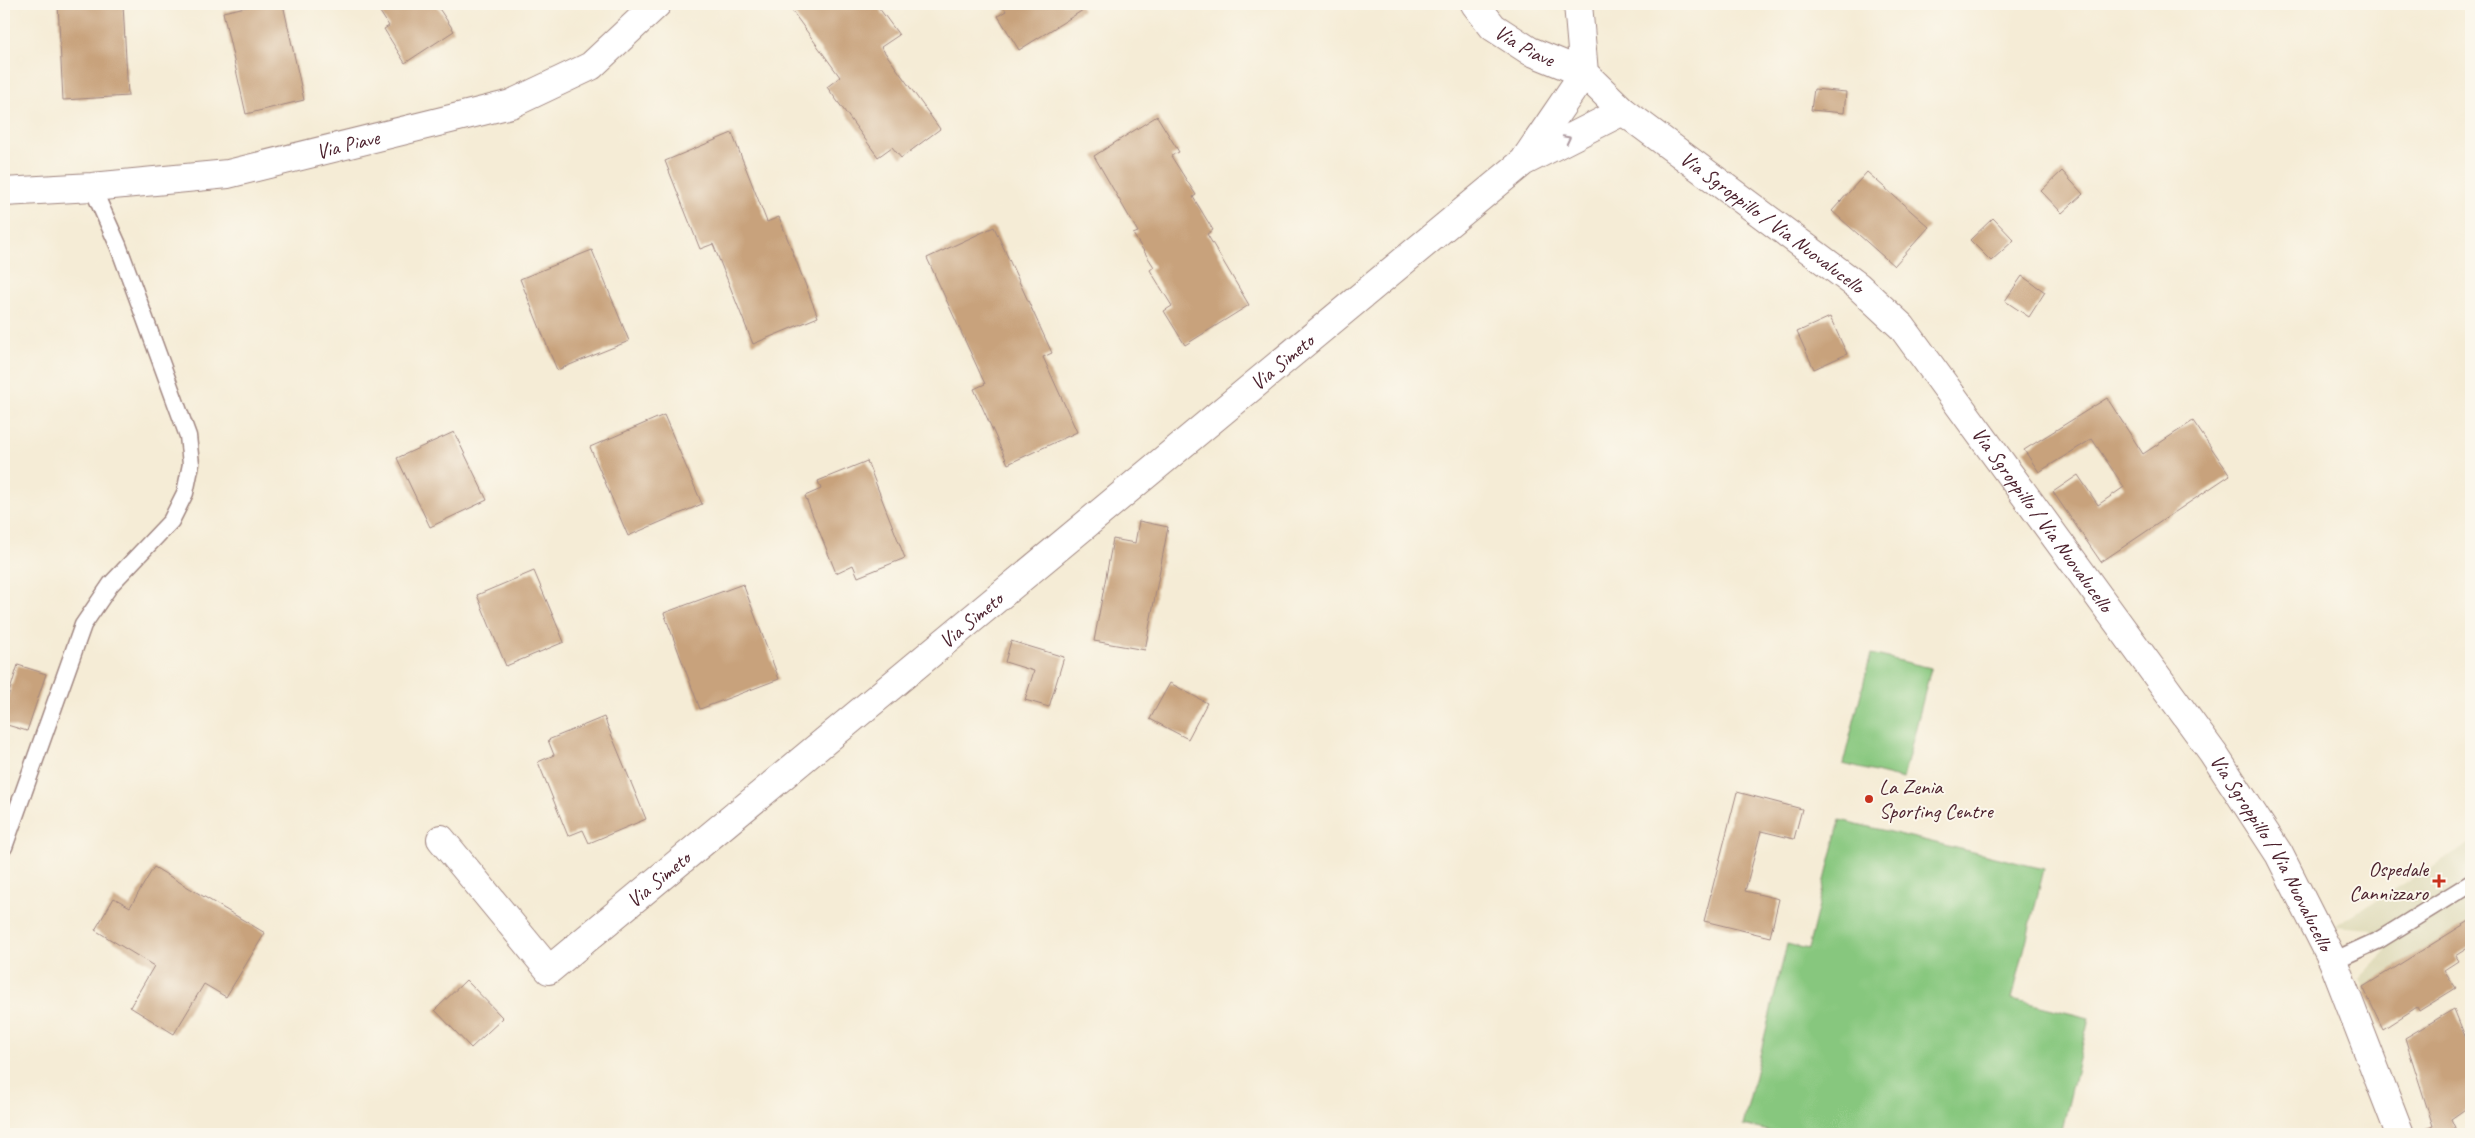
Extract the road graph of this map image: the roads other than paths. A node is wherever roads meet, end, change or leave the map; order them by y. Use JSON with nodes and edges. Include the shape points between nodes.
{"nodes":[{"id":1,"x":658,"y":4,"type":"edge"},
{"id":2,"x":1476,"y":4,"type":"edge"},
{"id":3,"x":1578,"y":4,"type":"edge"},
{"id":4,"x":1584,"y":72,"type":"junction"},
{"id":5,"x":1623,"y":111,"type":"junction"},
{"id":6,"x":1524,"y":162,"type":"junction"},
{"id":7,"x":92,"y":187,"type":"junction"},
{"id":8,"x":4,"y":192,"type":"edge"},
{"id":9,"x":441,"y":839,"type":"dead end"},
{"id":10,"x":4,"y":846,"type":"edge"},
{"id":11,"x":2471,"y":883,"type":"edge"},
{"id":12,"x":2333,"y":960,"type":"junction"},
{"id":13,"x":2400,"y":1134,"type":"edge"}],
"edges":[{"from":1,"to":7,"type":"street","name":"Via Piave","via":[[591,66],[511,104],[228,174]]},
{"from":2,"to":4,"type":"street","name":"Via Piave","via":[[1493,27],[1530,52]]},
{"from":3,"to":4,"type":"street"},
{"from":4,"to":5,"type":"street","name":"Via Sgroppillo / Via Nuovalucello"},
{"from":4,"to":6,"type":"street"},
{"from":6,"to":5,"type":"street","one_way":true},
{"from":5,"to":12,"type":"street","name":"Via Sgroppillo / Via Nuovalucello","via":[[1858,286],[1902,327],[2213,753],[2279,854]]},
{"from":6,"to":9,"type":"street","name":"Via Simeto","via":[[549,970]]},
{"from":7,"to":8,"type":"street","name":"Via Piave"},
{"from":7,"to":10,"type":"lane","via":[[118,245],[188,436],[191,464],[185,493],[171,521],[111,584],[83,625]]},
{"from":11,"to":12,"type":"lane","via":[[2379,940]]},
{"from":12,"to":13,"type":"street","name":"Via Sgroppillo / Via Nuovalucello"}]}
